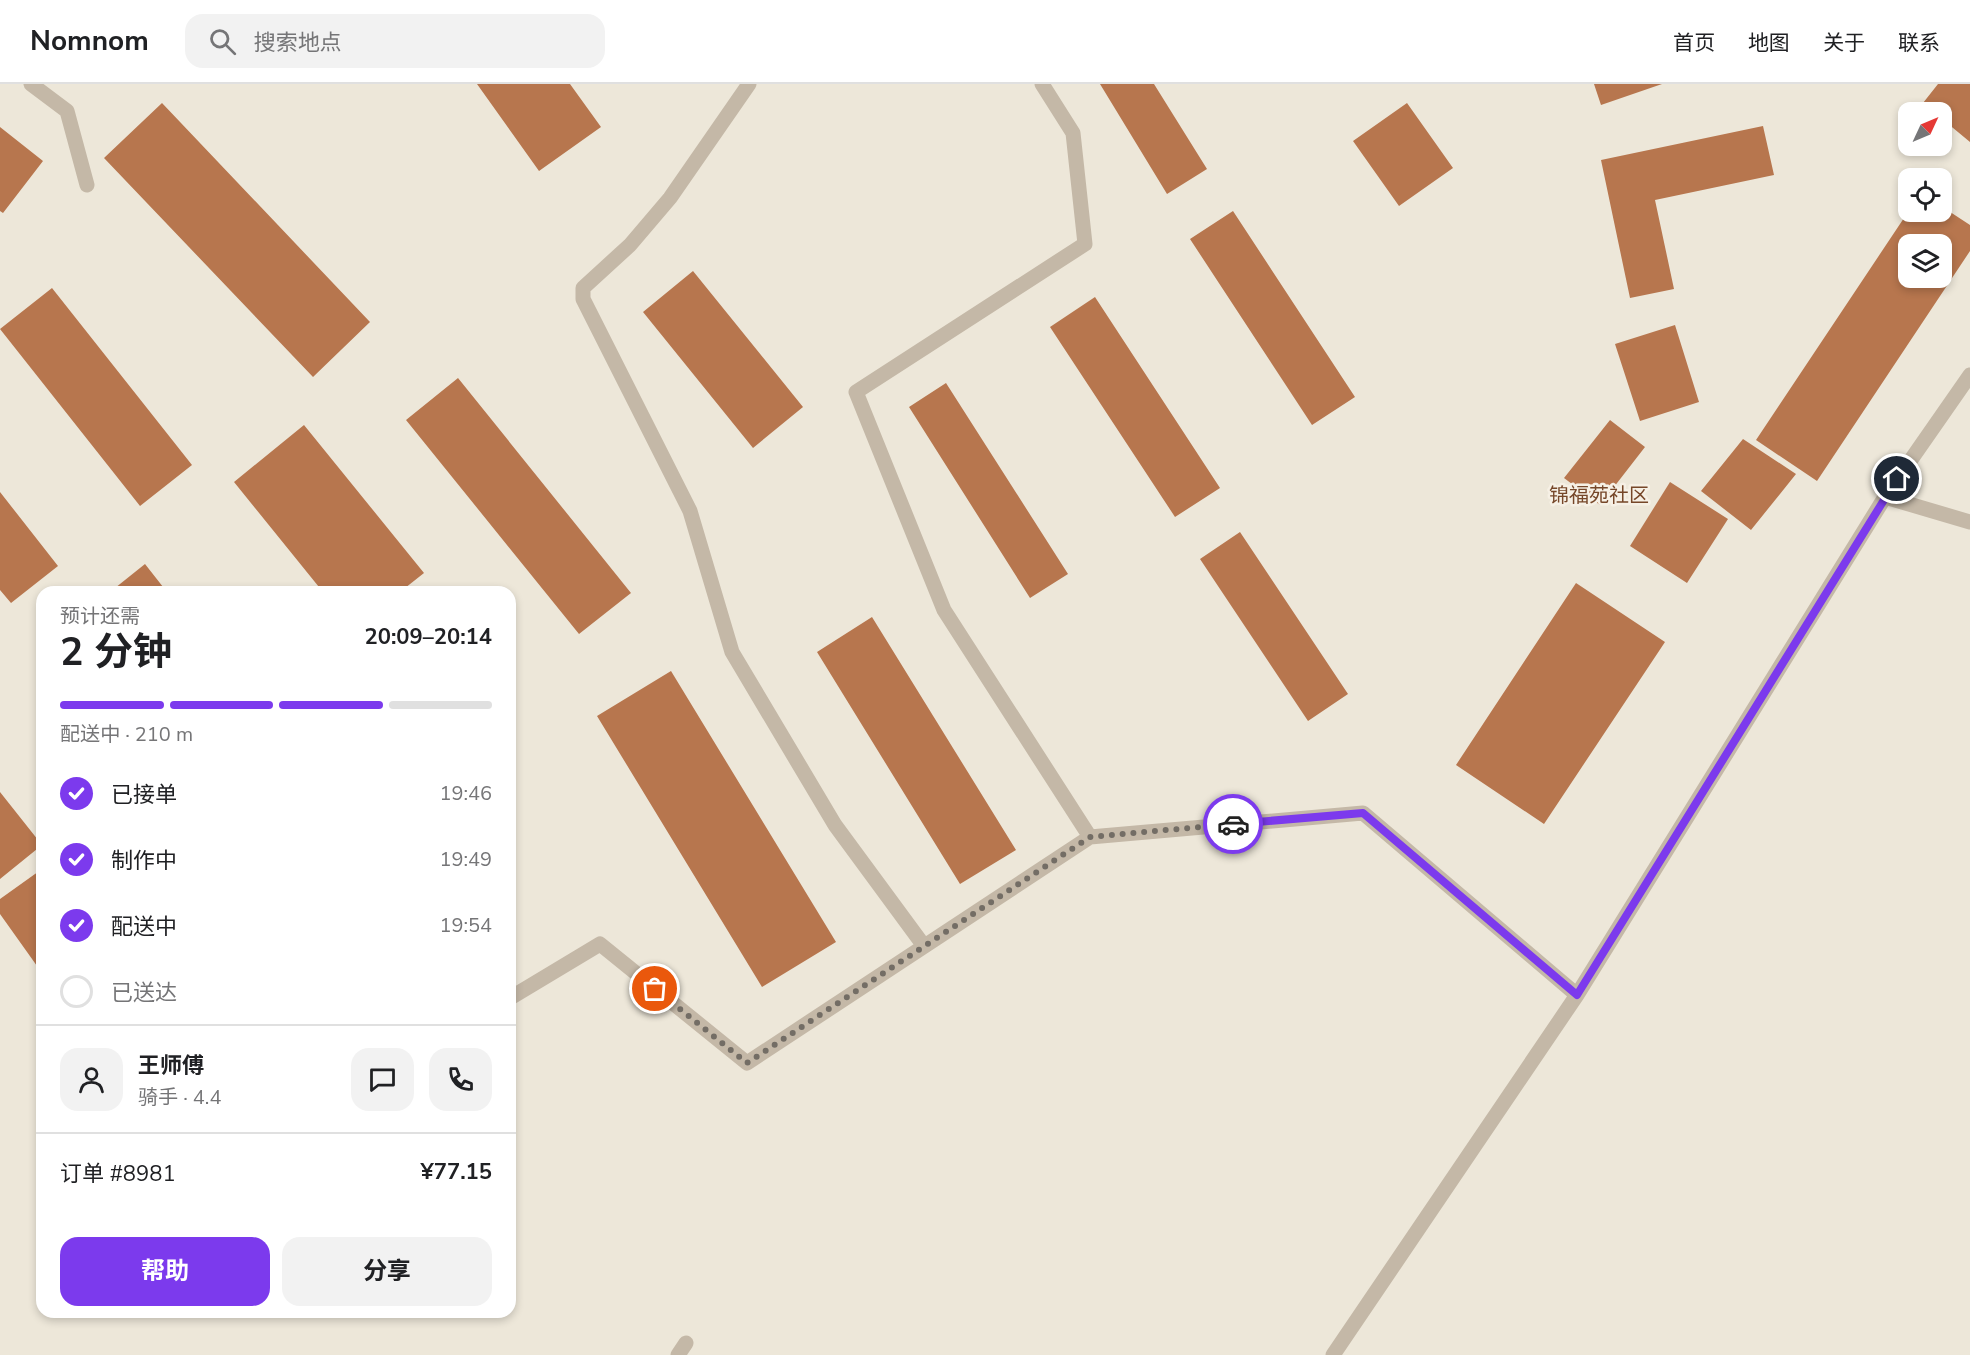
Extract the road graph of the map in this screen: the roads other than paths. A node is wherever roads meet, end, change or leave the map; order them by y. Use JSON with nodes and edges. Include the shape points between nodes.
{"nodes":[{"id":1,"x":31,"y":84,"type":"edge"},
{"id":2,"x":749,"y":84,"type":"edge"},
{"id":3,"x":1042,"y":84,"type":"edge"},
{"id":4,"x":87,"y":185,"type":"dead end"},
{"id":5,"x":1970,"y":375,"type":"edge"},
{"id":6,"x":1885,"y":497,"type":"junction"},
{"id":7,"x":1970,"y":522,"type":"edge"},
{"id":8,"x":1090,"y":837,"type":"junction"},
{"id":9,"x":924,"y":946,"type":"junction"},
{"id":10,"x":516,"y":994,"type":"edge"},
{"id":11,"x":1577,"y":995,"type":"junction"},
{"id":12,"x":1333,"y":1355,"type":"edge"}],
"edges":[{"from":1,"to":4,"type":"street","via":[[67,111]]},
{"from":2,"to":9,"type":"street","via":[[670,198],[630,245],[583,288],[583,299],[690,511],[732,652],[835,825]]},
{"from":3,"to":8,"type":"street","via":[[1073,133],[1085,244],[856,392],[945,610]]},
{"from":5,"to":6,"type":"street"},
{"from":6,"to":7,"type":"street"},
{"from":6,"to":11,"type":"street"},
{"from":8,"to":9,"type":"street"},
{"from":8,"to":11,"type":"street","via":[[1363,813]]},
{"from":9,"to":10,"type":"street","via":[[747,1063],[600,944]]},
{"from":11,"to":12,"type":"street"}]}
